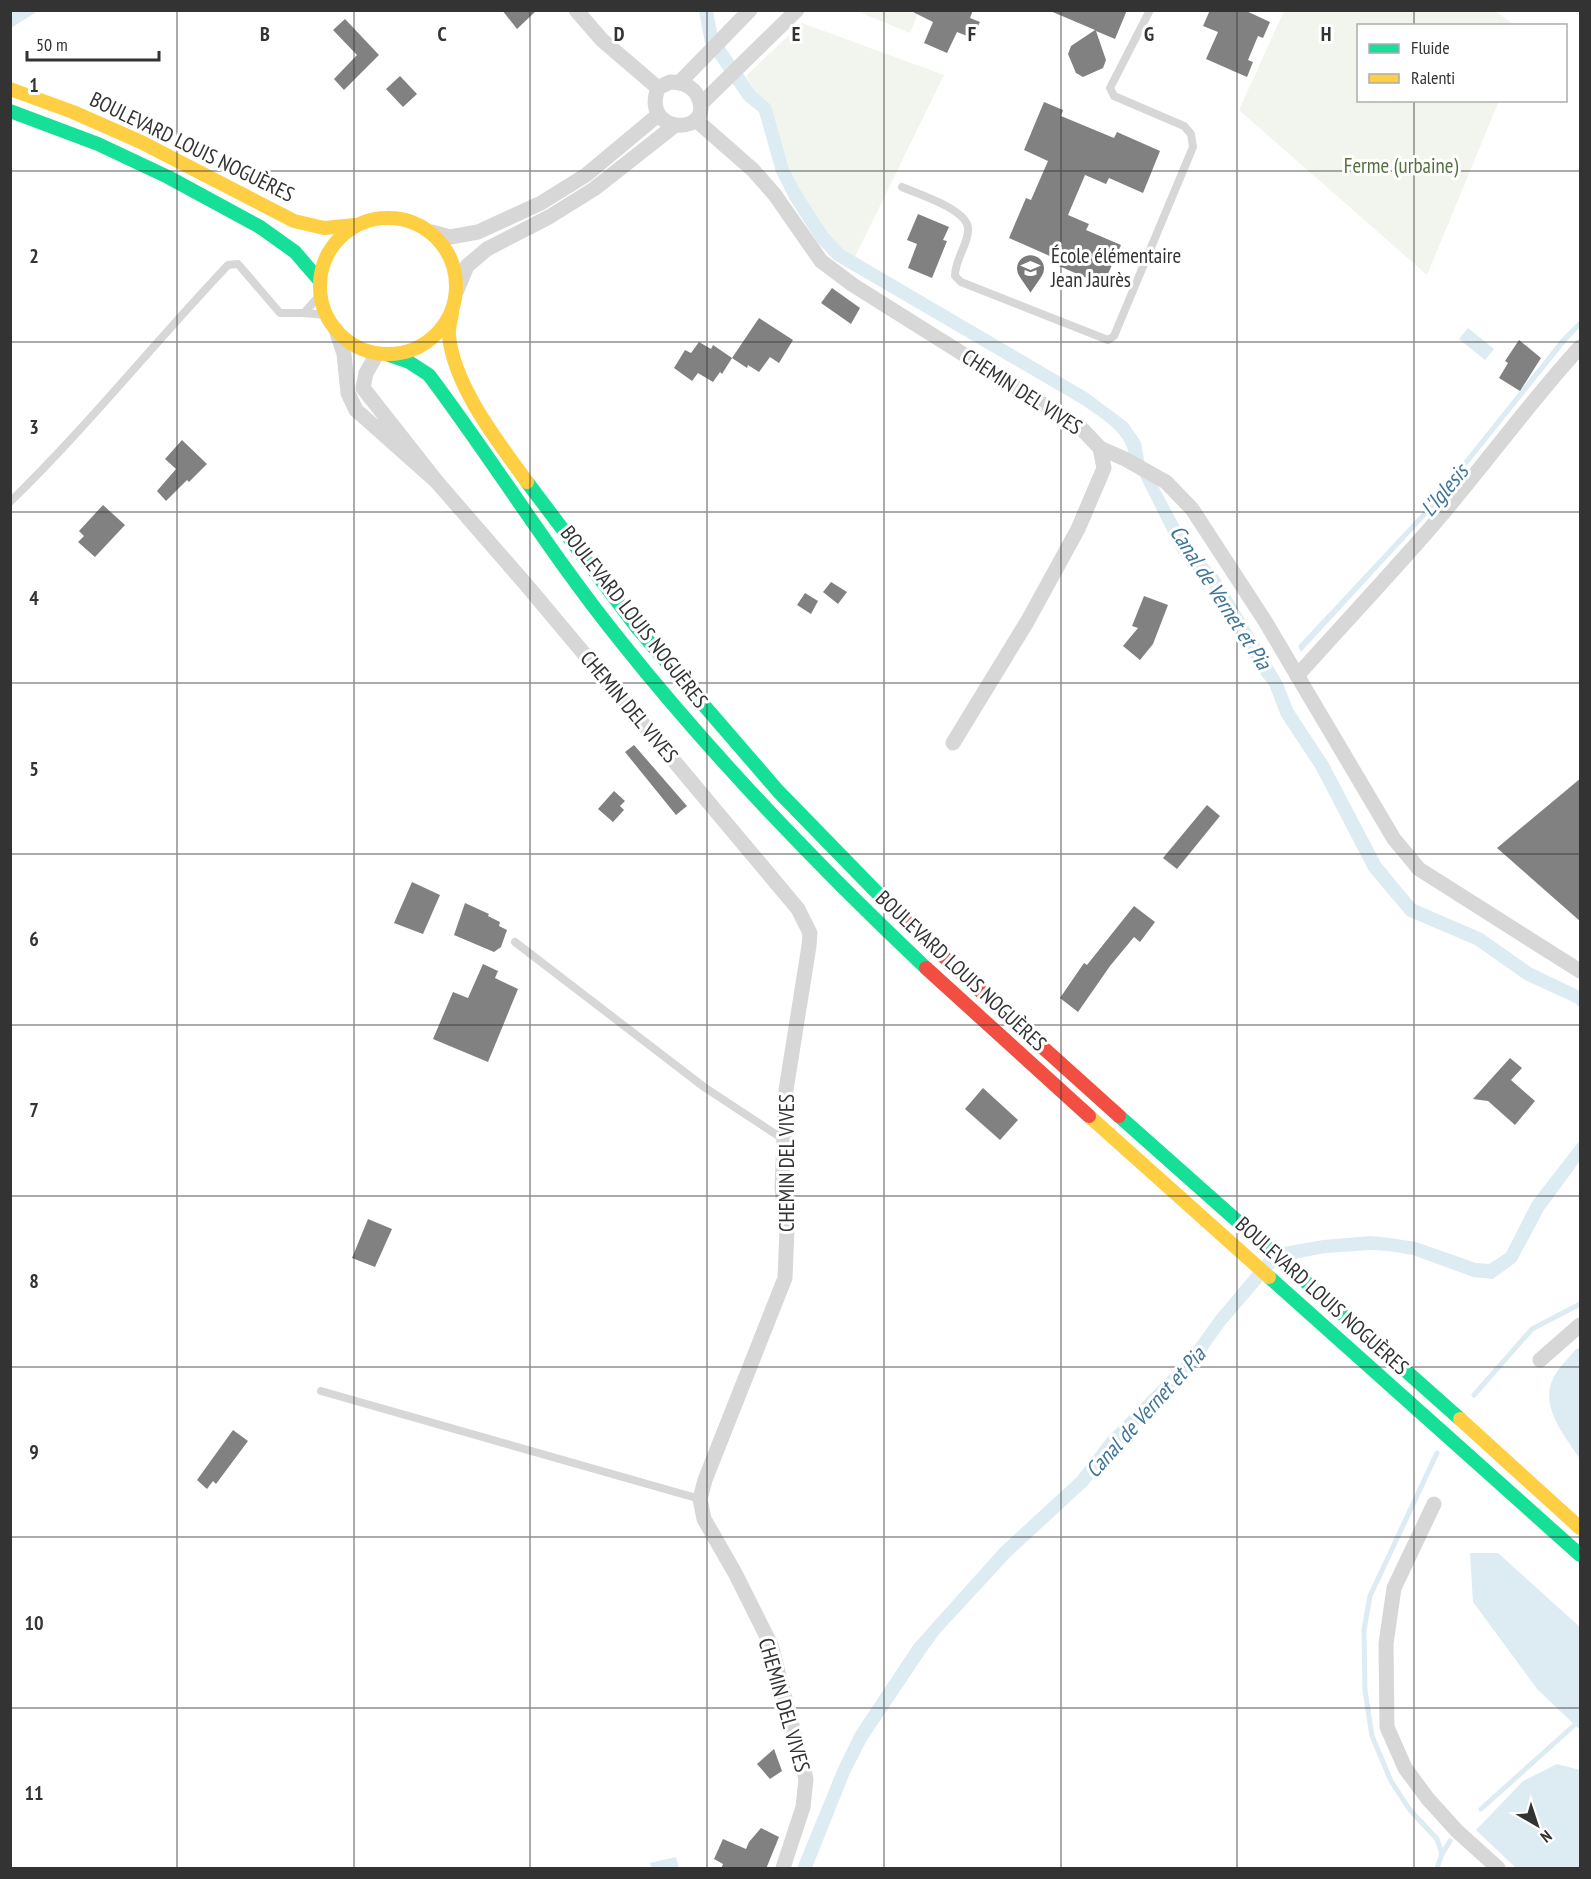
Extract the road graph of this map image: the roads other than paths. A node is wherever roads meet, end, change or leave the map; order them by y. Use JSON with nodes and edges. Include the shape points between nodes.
{"nodes":[{"id":1,"x":576,"y":10,"type":"edge"},
{"id":2,"x":750,"y":10,"type":"edge"},
{"id":3,"x":797,"y":10,"type":"edge"},
{"id":4,"x":1150,"y":10,"type":"edge"},
{"id":5,"x":680,"y":82,"type":"junction"},
{"id":6,"x":658,"y":88,"type":"junction"},
{"id":7,"x":10,"y":89,"type":"edge"},
{"id":8,"x":701,"y":104,"type":"junction"},
{"id":9,"x":10,"y":111,"type":"edge"},
{"id":10,"x":658,"y":115,"type":"junction"},
{"id":11,"x":696,"y":120,"type":"junction"},
{"id":12,"x":674,"y":126,"type":"junction"},
{"id":13,"x":902,"y":187,"type":"dead end"},
{"id":14,"x":356,"y":225,"type":"junction"},
{"id":15,"x":432,"y":232,"type":"junction"},
{"id":16,"x":320,"y":288,"type":"junction"},
{"id":17,"x":457,"y":290,"type":"junction"},
{"id":18,"x":304,"y":313,"type":"junction"},
{"id":19,"x":452,"y":313,"type":"junction"},
{"id":20,"x":326,"y":315,"type":"junction"},
{"id":21,"x":336,"y":330,"type":"junction"},
{"id":22,"x":1581,"y":347,"type":"edge"},
{"id":23,"x":382,"y":354,"type":"junction"},
{"id":24,"x":1100,"y":448,"type":"junction"},
{"id":25,"x":437,"y":482,"type":"junction"},
{"id":26,"x":10,"y":502,"type":"edge"},
{"id":27,"x":1298,"y":676,"type":"junction"},
{"id":28,"x":953,"y":743,"type":"dead end"},
{"id":29,"x":515,"y":942,"type":"dead end"},
{"id":30,"x":1581,"y":971,"type":"edge"},
{"id":31,"x":783,"y":1138,"type":"junction"},
{"id":32,"x":1581,"y":1325,"type":"edge"},
{"id":33,"x":1540,"y":1360,"type":"dead end"},
{"id":34,"x":321,"y":1391,"type":"dead end"},
{"id":35,"x":700,"y":1499,"type":"junction"},
{"id":36,"x":1434,"y":1504,"type":"dead end"},
{"id":37,"x":1581,"y":1528,"type":"edge"},
{"id":38,"x":1581,"y":1555,"type":"edge"},
{"id":39,"x":783,"y":1869,"type":"edge"},
{"id":40,"x":1498,"y":1869,"type":"edge"}],
"edges":[{"from":1,"to":6,"type":"street","via":[[602,40]]},
{"from":2,"to":5,"type":"street"},
{"from":3,"to":8,"type":"street"},
{"from":4,"to":13,"type":"lane","via":[[1110,88],[1114,96],[1184,126],[1191,134],[1193,147],[1114,336],[1108,340],[961,282],[955,276],[955,267],[969,231],[963,216]]},
{"from":5,"to":6,"type":"street"},
{"from":5,"to":8,"type":"street","via":[[696,93]]},
{"from":6,"to":10,"type":"street","via":[[654,100]]},
{"from":7,"to":14,"type":"main road","name":"BOULEVARD LOUIS NOGUÈRES","via":[[141,142],[302,225],[332,230]]},
{"from":8,"to":11,"type":"street"},
{"from":9,"to":16,"type":"main road","name":"BOULEVARD LOUIS NOGUÈRES","via":[[98,144],[260,227],[295,252]]},
{"from":10,"to":12,"type":"street"},
{"from":10,"to":15,"type":"street","via":[[586,176],[541,203],[478,232],[450,237]]},
{"from":11,"to":12,"type":"street","via":[[686,126]]},
{"from":11,"to":24,"type":"street","name":"CHEMIN DEL VIVES","via":[[753,170],[821,261],[1081,428]]},
{"from":12,"to":17,"type":"street","via":[[594,189],[487,249],[467,266]]},
{"from":14,"to":15,"type":"main road","via":[[375,218],[395,217]]},
{"from":14,"to":16,"type":"main road","via":[[338,239],[325,259]]},
{"from":15,"to":17,"type":"main road","via":[[447,248],[455,268]]},
{"from":16,"to":18,"type":"lane"},
{"from":16,"to":20,"type":"main road"},
{"from":17,"to":19,"type":"main road"},
{"from":18,"to":20,"type":"lane"},
{"from":18,"to":26,"type":"lane","via":[[280,313],[238,264],[228,265],[48,466]]},
{"from":19,"to":23,"type":"main road","via":[[425,344],[407,352]]},
{"from":19,"to":37,"type":"main road","name":"BOULEVARD LOUIS NOGUÈRES","via":[[448,333],[453,361],[500,444],[638,629],[778,791],[882,899],[978,989]]},
{"from":20,"to":21,"type":"main road"},
{"from":21,"to":23,"type":"main road","via":[[354,345]]},
{"from":21,"to":25,"type":"street","name":"CHEMIN DEL VIVES","via":[[344,354],[348,393],[356,410]]},
{"from":22,"to":27,"type":"street","via":[[1426,534]]},
{"from":23,"to":25,"type":"street","name":"CHEMIN DEL VIVES","via":[[366,373],[363,387]]},
{"from":23,"to":38,"type":"main road","name":"BOULEVARD LOUIS NOGUÈRES","via":[[404,360],[429,375],[622,643],[761,804],[867,914]]},
{"from":24,"to":27,"type":"street","via":[[1166,482],[1192,509]]},
{"from":24,"to":28,"type":"street","name":"CHEMIN DEL VIVES","via":[[1104,468],[1078,529]]},
{"from":25,"to":31,"type":"street","name":"CHEMIN DEL VIVES","via":[[798,909],[810,933],[786,1090]]},
{"from":27,"to":30,"type":"street","via":[[1395,839],[1419,869]]},
{"from":29,"to":31,"type":"lane","via":[[704,1087]]},
{"from":31,"to":35,"type":"street","name":"CHEMIN DEL VIVES","via":[[785,1278]]},
{"from":32,"to":33,"type":"street"},
{"from":34,"to":35,"type":"lane"},
{"from":35,"to":39,"type":"street","name":"CHEMIN DEL VIVES","via":[[704,1519],[771,1645],[806,1779],[803,1807]]},
{"from":36,"to":40,"type":"street","via":[[1394,1588],[1386,1644],[1387,1727],[1406,1768],[1428,1799]]}]}
